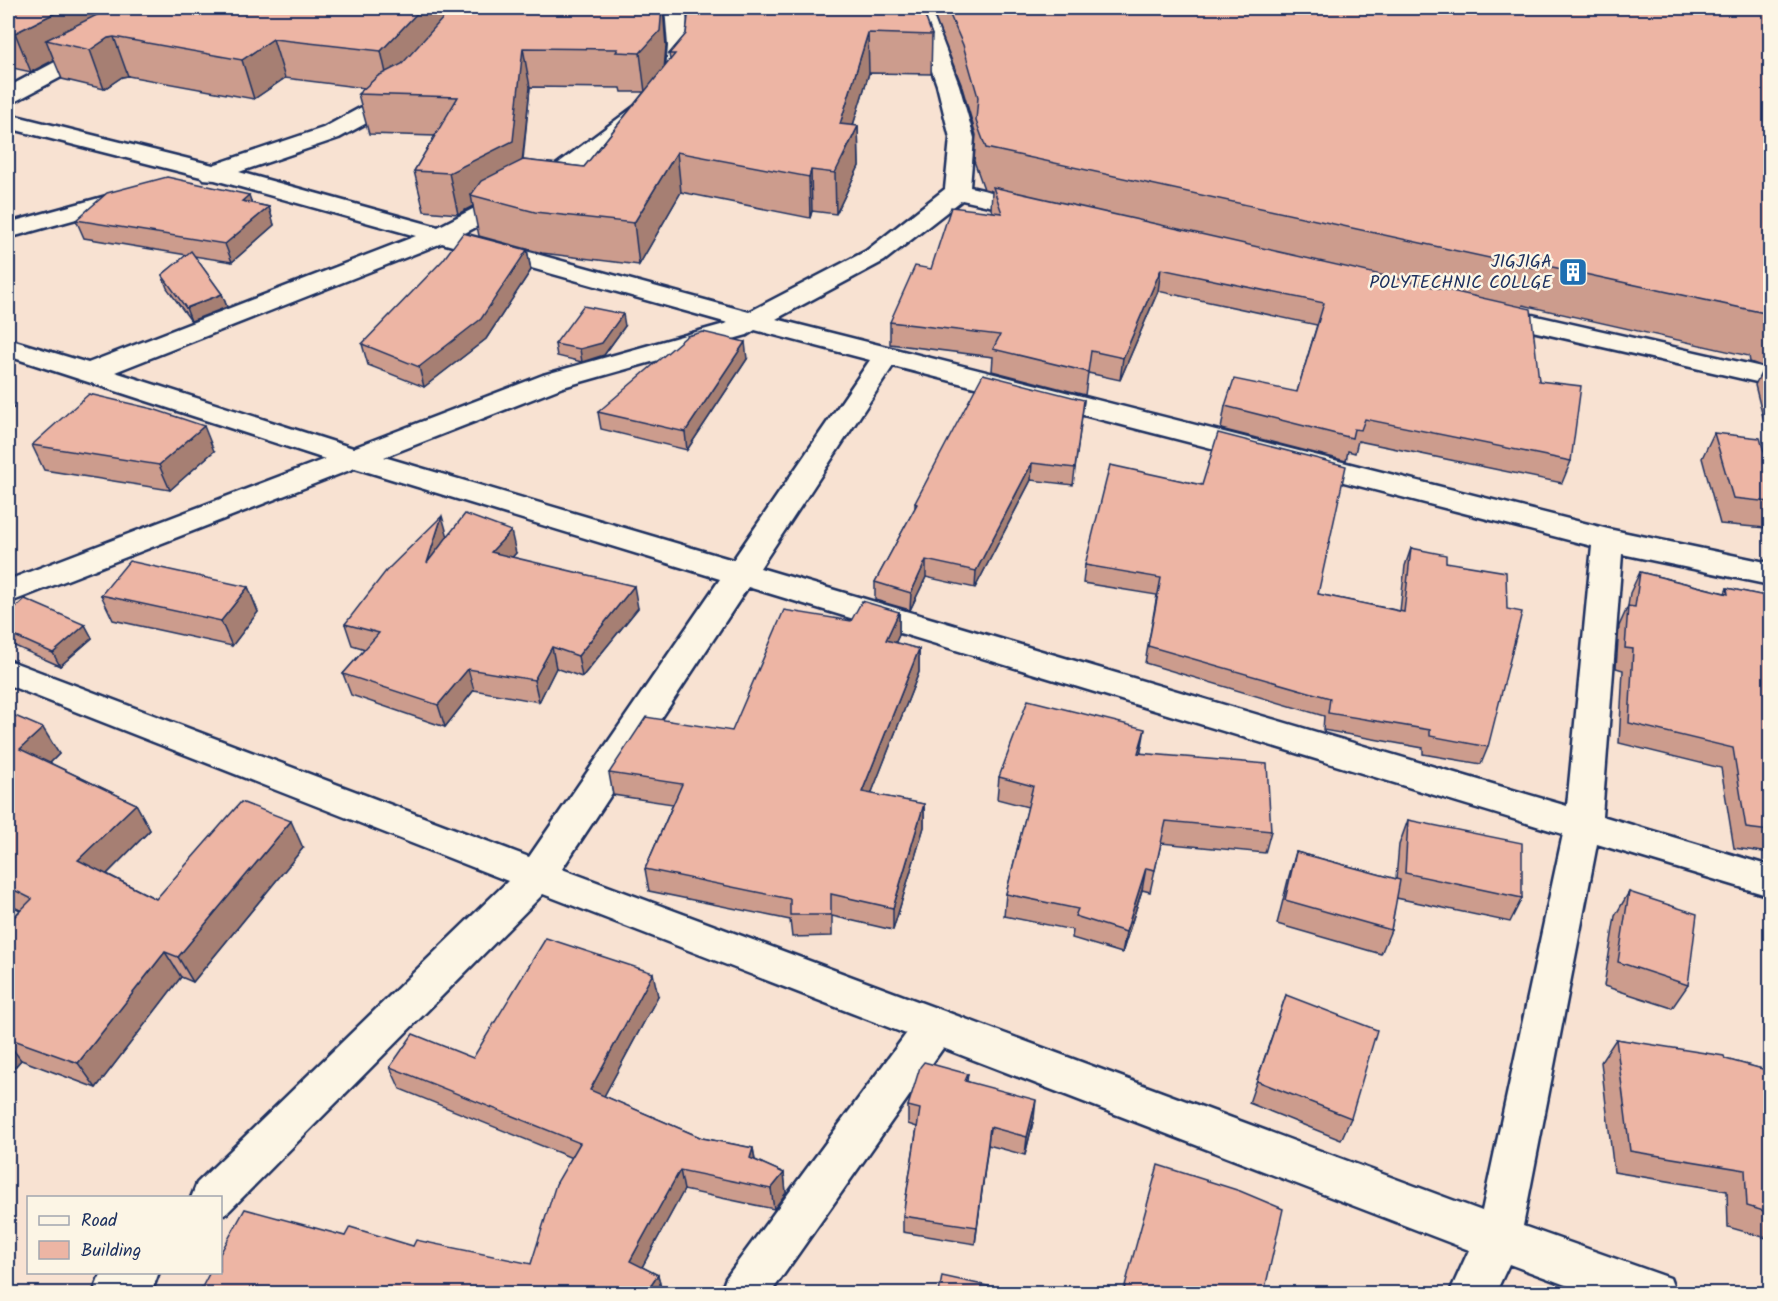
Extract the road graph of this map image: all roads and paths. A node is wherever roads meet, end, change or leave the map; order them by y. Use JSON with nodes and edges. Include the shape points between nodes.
{"nodes":[{"id":1,"x":163,"y":8,"type":"edge"},
{"id":2,"x":675,"y":8,"type":"edge"},
{"id":3,"x":920,"y":8,"type":"edge"},
{"id":4,"x":416,"y":80,"type":"edge"},
{"id":5,"x":8,"y":96,"type":"edge"},
{"id":6,"x":8,"y":121,"type":"edge"},
{"id":7,"x":214,"y":173,"type":"junction"},
{"id":8,"x":957,"y":192,"type":"junction"},
{"id":9,"x":1062,"y":215,"type":"edge"},
{"id":10,"x":8,"y":231,"type":"edge"},
{"id":11,"x":439,"y":236,"type":"junction"},
{"id":12,"x":1468,"y":308,"type":"edge"},
{"id":13,"x":752,"y":321,"type":"junction"},
{"id":14,"x":8,"y":347,"type":"edge"},
{"id":15,"x":886,"y":356,"type":"junction"},
{"id":16,"x":91,"y":372,"type":"junction"},
{"id":17,"x":1770,"y":377,"type":"edge"},
{"id":18,"x":354,"y":458,"type":"junction"},
{"id":19,"x":1608,"y":540,"type":"junction"},
{"id":20,"x":742,"y":574,"type":"junction"},
{"id":21,"x":1770,"y":574,"type":"edge"},
{"id":22,"x":8,"y":592,"type":"edge"},
{"id":23,"x":8,"y":672,"type":"edge"},
{"id":24,"x":1583,"y":825,"type":"junction"},
{"id":25,"x":537,"y":876,"type":"junction"},
{"id":26,"x":1770,"y":881,"type":"edge"},
{"id":27,"x":935,"y":1026,"type":"junction"},
{"id":28,"x":213,"y":1196,"type":"edge"},
{"id":29,"x":1498,"y":1239,"type":"junction"},
{"id":30,"x":134,"y":1274,"type":"edge"},
{"id":31,"x":115,"y":1293,"type":"edge"},
{"id":32,"x":742,"y":1293,"type":"edge"},
{"id":33,"x":1471,"y":1293,"type":"edge"},
{"id":34,"x":1654,"y":1293,"type":"edge"}],
"edges":[{"from":1,"to":5,"type":"street","via":[[127,33]]},
{"from":2,"to":11,"type":"street","via":[[677,72],[647,108],[560,173]]},
{"from":3,"to":8,"type":"street","via":[[962,138]]},
{"from":4,"to":7,"type":"street","via":[[401,97],[332,133]]},
{"from":6,"to":7,"type":"street"},
{"from":7,"to":10,"type":"street"},
{"from":7,"to":11,"type":"street"},
{"from":8,"to":9,"type":"street"},
{"from":8,"to":13,"type":"street","via":[[875,256]]},
{"from":11,"to":13,"type":"street"},
{"from":11,"to":16,"type":"street"},
{"from":12,"to":17,"type":"street"},
{"from":13,"to":15,"type":"street"},
{"from":13,"to":18,"type":"street","via":[[737,329],[553,381]]},
{"from":14,"to":16,"type":"street"},
{"from":15,"to":19,"type":"street"},
{"from":15,"to":20,"type":"street"},
{"from":16,"to":18,"type":"street"},
{"from":18,"to":20,"type":"street"},
{"from":18,"to":22,"type":"street"},
{"from":19,"to":21,"type":"street"},
{"from":19,"to":24,"type":"street"},
{"from":20,"to":24,"type":"street"},
{"from":20,"to":25,"type":"street"},
{"from":23,"to":25,"type":"street"},
{"from":24,"to":26,"type":"street"},
{"from":24,"to":29,"type":"street"},
{"from":25,"to":27,"type":"street"},
{"from":25,"to":28,"type":"street"},
{"from":27,"to":29,"type":"street"},
{"from":27,"to":32,"type":"street"},
{"from":29,"to":33,"type":"street"},
{"from":29,"to":34,"type":"street"},
{"from":30,"to":31,"type":"street"}]}
